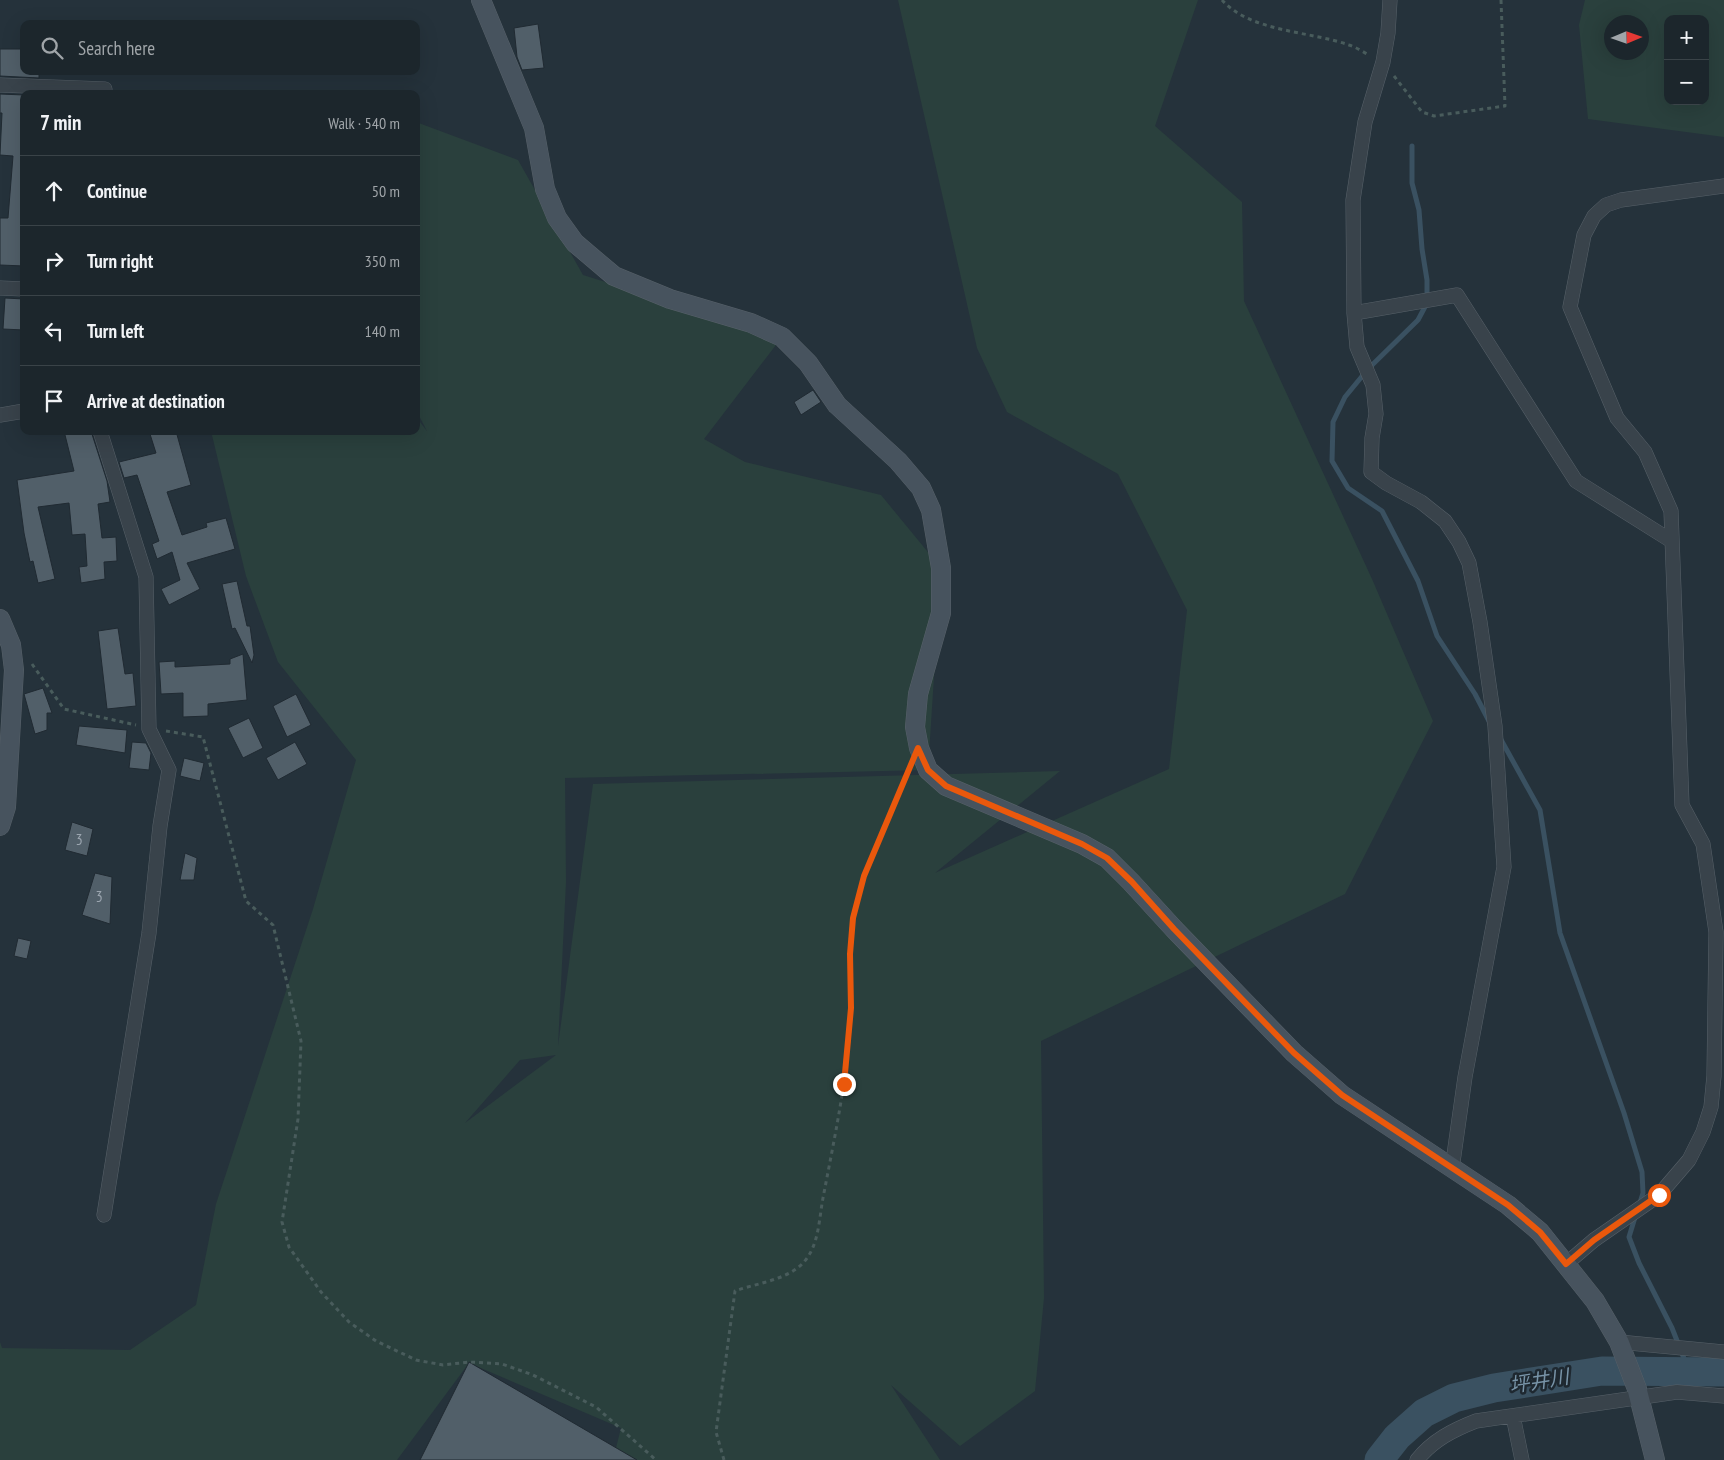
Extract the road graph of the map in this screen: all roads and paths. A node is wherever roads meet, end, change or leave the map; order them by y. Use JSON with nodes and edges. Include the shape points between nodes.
{"nodes":[{"id":1,"x":480,"y":0,"type":"edge"},
{"id":2,"x":1222,"y":0,"type":"edge"},
{"id":3,"x":1390,"y":0,"type":"edge"},
{"id":4,"x":1500,"y":0,"type":"edge"},
{"id":5,"x":1383,"y":62,"type":"junction"},
{"id":6,"x":0,"y":85,"type":"edge"},
{"id":7,"x":104,"y":90,"type":"dead end"},
{"id":8,"x":1724,"y":186,"type":"edge"},
{"id":9,"x":0,"y":288,"type":"edge"},
{"id":10,"x":20,"y":289,"type":"edge"},
{"id":11,"x":1354,"y":313,"type":"junction"},
{"id":12,"x":20,"y":412,"type":"edge"},
{"id":13,"x":0,"y":415,"type":"edge"},
{"id":14,"x":101,"y":435,"type":"edge"},
{"id":15,"x":1670,"y":540,"type":"junction"},
{"id":16,"x":0,"y":619,"type":"edge"},
{"id":17,"x":30,"y":661,"type":"dead end"},
{"id":18,"x":149,"y":729,"type":"junction"},
{"id":19,"x":918,"y":748,"type":"junction"},
{"id":20,"x":0,"y":826,"type":"edge"},
{"id":21,"x":1720,"y":934,"type":"edge"},
{"id":22,"x":1719,"y":1074,"type":"edge"},
{"id":23,"x":1452,"y":1169,"type":"junction"},
{"id":24,"x":104,"y":1215,"type":"dead end"},
{"id":25,"x":1566,"y":1264,"type":"junction"},
{"id":26,"x":1621,"y":1346,"type":"junction"},
{"id":27,"x":1724,"y":1352,"type":"edge"},
{"id":28,"x":1638,"y":1393,"type":"junction"},
{"id":29,"x":1724,"y":1396,"type":"edge"},
{"id":30,"x":1513,"y":1416,"type":"junction"},
{"id":31,"x":656,"y":1460,"type":"edge"},
{"id":32,"x":724,"y":1460,"type":"edge"},
{"id":33,"x":1417,"y":1460,"type":"edge"},
{"id":34,"x":1522,"y":1460,"type":"edge"},
{"id":35,"x":1655,"y":1460,"type":"edge"}],
"edges":[{"from":1,"to":19,"type":"street","via":[[534,128],[545,189],[574,243],[614,276],[670,299],[751,323],[782,337],[808,363],[837,405],[898,461],[921,488],[931,510],[941,568],[941,613],[918,694],[915,727]]},
{"from":2,"to":5,"type":"path","via":[[1229,8],[1262,23],[1349,45]]},
{"from":3,"to":5,"type":"street"},
{"from":4,"to":5,"type":"path","via":[[1505,106],[1434,116],[1422,112]]},
{"from":5,"to":11,"type":"street","via":[[1365,122],[1353,200]]},
{"from":6,"to":7,"type":"street"},
{"from":8,"to":15,"type":"street","via":[[1621,200],[1606,205],[1594,216],[1584,235],[1570,307],[1617,418],[1645,452],[1671,511]]},
{"from":9,"to":10,"type":"street"},
{"from":11,"to":15,"type":"street","via":[[1457,295],[1576,481]]},
{"from":11,"to":23,"type":"street","via":[[1356,347],[1373,385],[1376,414],[1371,472],[1421,502],[1445,521],[1459,542],[1469,563],[1474,588],[1494,726],[1504,867],[1465,1077]]},
{"from":12,"to":13,"type":"street"},
{"from":14,"to":18,"type":"street","via":[[146,577]]},
{"from":15,"to":21,"type":"street","via":[[1682,805],[1703,844]]},
{"from":16,"to":20,"type":"street","via":[[11,645],[14,670],[6,806]]},
{"from":17,"to":18,"type":"path","via":[[64,708]]},
{"from":18,"to":24,"type":"street","via":[[169,770],[149,933]]},
{"from":18,"to":31,"type":"path","via":[[203,737],[246,901],[273,925],[301,1041],[298,1119],[282,1222],[289,1247],[321,1292],[349,1322],[376,1341],[416,1360],[443,1365],[469,1362],[502,1364],[533,1375],[596,1407]]},
{"from":19,"to":23,"type":"street","via":[[928,770],[946,786],[1082,844],[1107,858],[1294,1053],[1342,1095]]},
{"from":19,"to":32,"type":"path","via":[[864,876],[853,918],[851,1008],[844,1084],[816,1240],[804,1262],[789,1274],[735,1291],[716,1432]]},
{"from":21,"to":22,"type":"street"},
{"from":22,"to":25,"type":"street","via":[[1703,1132],[1689,1160],[1659,1195],[1594,1240]]},
{"from":23,"to":25,"type":"street","via":[[1508,1205],[1540,1232]]},
{"from":25,"to":26,"type":"street","via":[[1595,1301]]},
{"from":26,"to":27,"type":"street"},
{"from":26,"to":28,"type":"street"},
{"from":28,"to":29,"type":"street"},
{"from":28,"to":30,"type":"street"},
{"from":28,"to":35,"type":"street"},
{"from":30,"to":33,"type":"street","via":[[1476,1421],[1453,1430],[1427,1448]]},
{"from":30,"to":34,"type":"street"}]}
